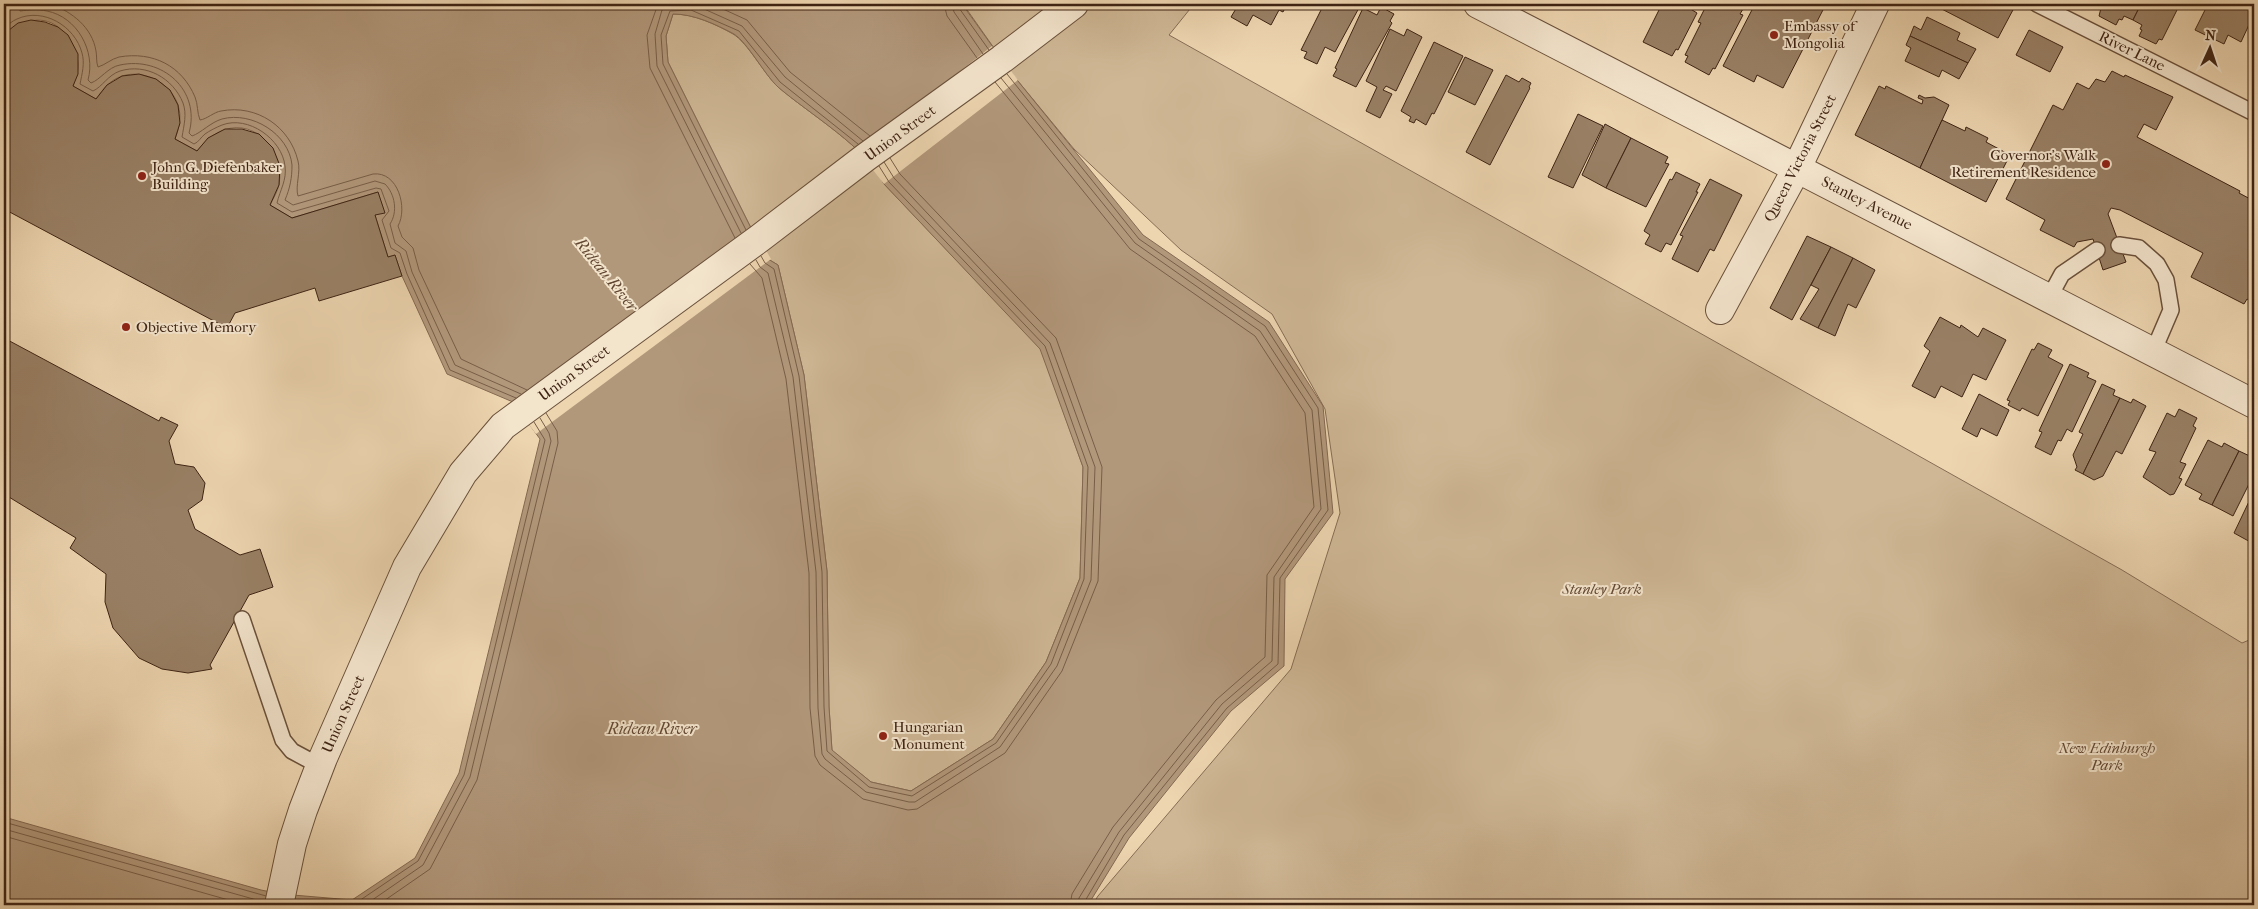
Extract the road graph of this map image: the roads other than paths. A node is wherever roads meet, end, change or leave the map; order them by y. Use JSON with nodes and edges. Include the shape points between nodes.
{"nodes":[{"id":1,"x":1074,"y":4,"type":"edge"},
{"id":2,"x":1478,"y":4,"type":"edge"},
{"id":3,"x":1874,"y":4,"type":"edge"},
{"id":4,"x":2037,"y":4,"type":"edge"},
{"id":5,"x":2254,"y":113,"type":"edge"},
{"id":6,"x":1797,"y":168,"type":"junction"},
{"id":7,"x":2119,"y":245,"type":"dead end"},
{"id":8,"x":2096,"y":250,"type":"dead end"},
{"id":9,"x":2049,"y":298,"type":"junction"},
{"id":10,"x":1720,"y":310,"type":"dead end"},
{"id":11,"x":2153,"y":352,"type":"junction"},
{"id":12,"x":2254,"y":404,"type":"edge"},
{"id":13,"x":242,"y":619,"type":"dead end"},
{"id":14,"x":320,"y":766,"type":"junction"},
{"id":15,"x":280,"y":898,"type":"edge"}],
"edges":[{"from":1,"to":14,"type":"street","name":"Union Street","via":[[503,426],[463,473],[407,567]]},
{"from":2,"to":6,"type":"street","name":"Stanley Avenue"},
{"from":3,"to":6,"type":"street","name":"Queen Victoria Street"},
{"from":4,"to":5,"type":"lane","name":"River Lane"},
{"from":6,"to":9,"type":"street","name":"Stanley Avenue"},
{"from":6,"to":10,"type":"street","name":"Queen Victoria Street"},
{"from":7,"to":11,"type":"lane","via":[[2139,248],[2157,264],[2166,280],[2171,310]]},
{"from":8,"to":9,"type":"lane","via":[[2062,274]]},
{"from":9,"to":11,"type":"street","name":"Stanley Avenue"},
{"from":11,"to":12,"type":"street","name":"Stanley Avenue"},
{"from":13,"to":14,"type":"lane","via":[[283,740],[292,750]]},
{"from":14,"to":15,"type":"street","name":"Union Street","via":[[292,844]]}]}
